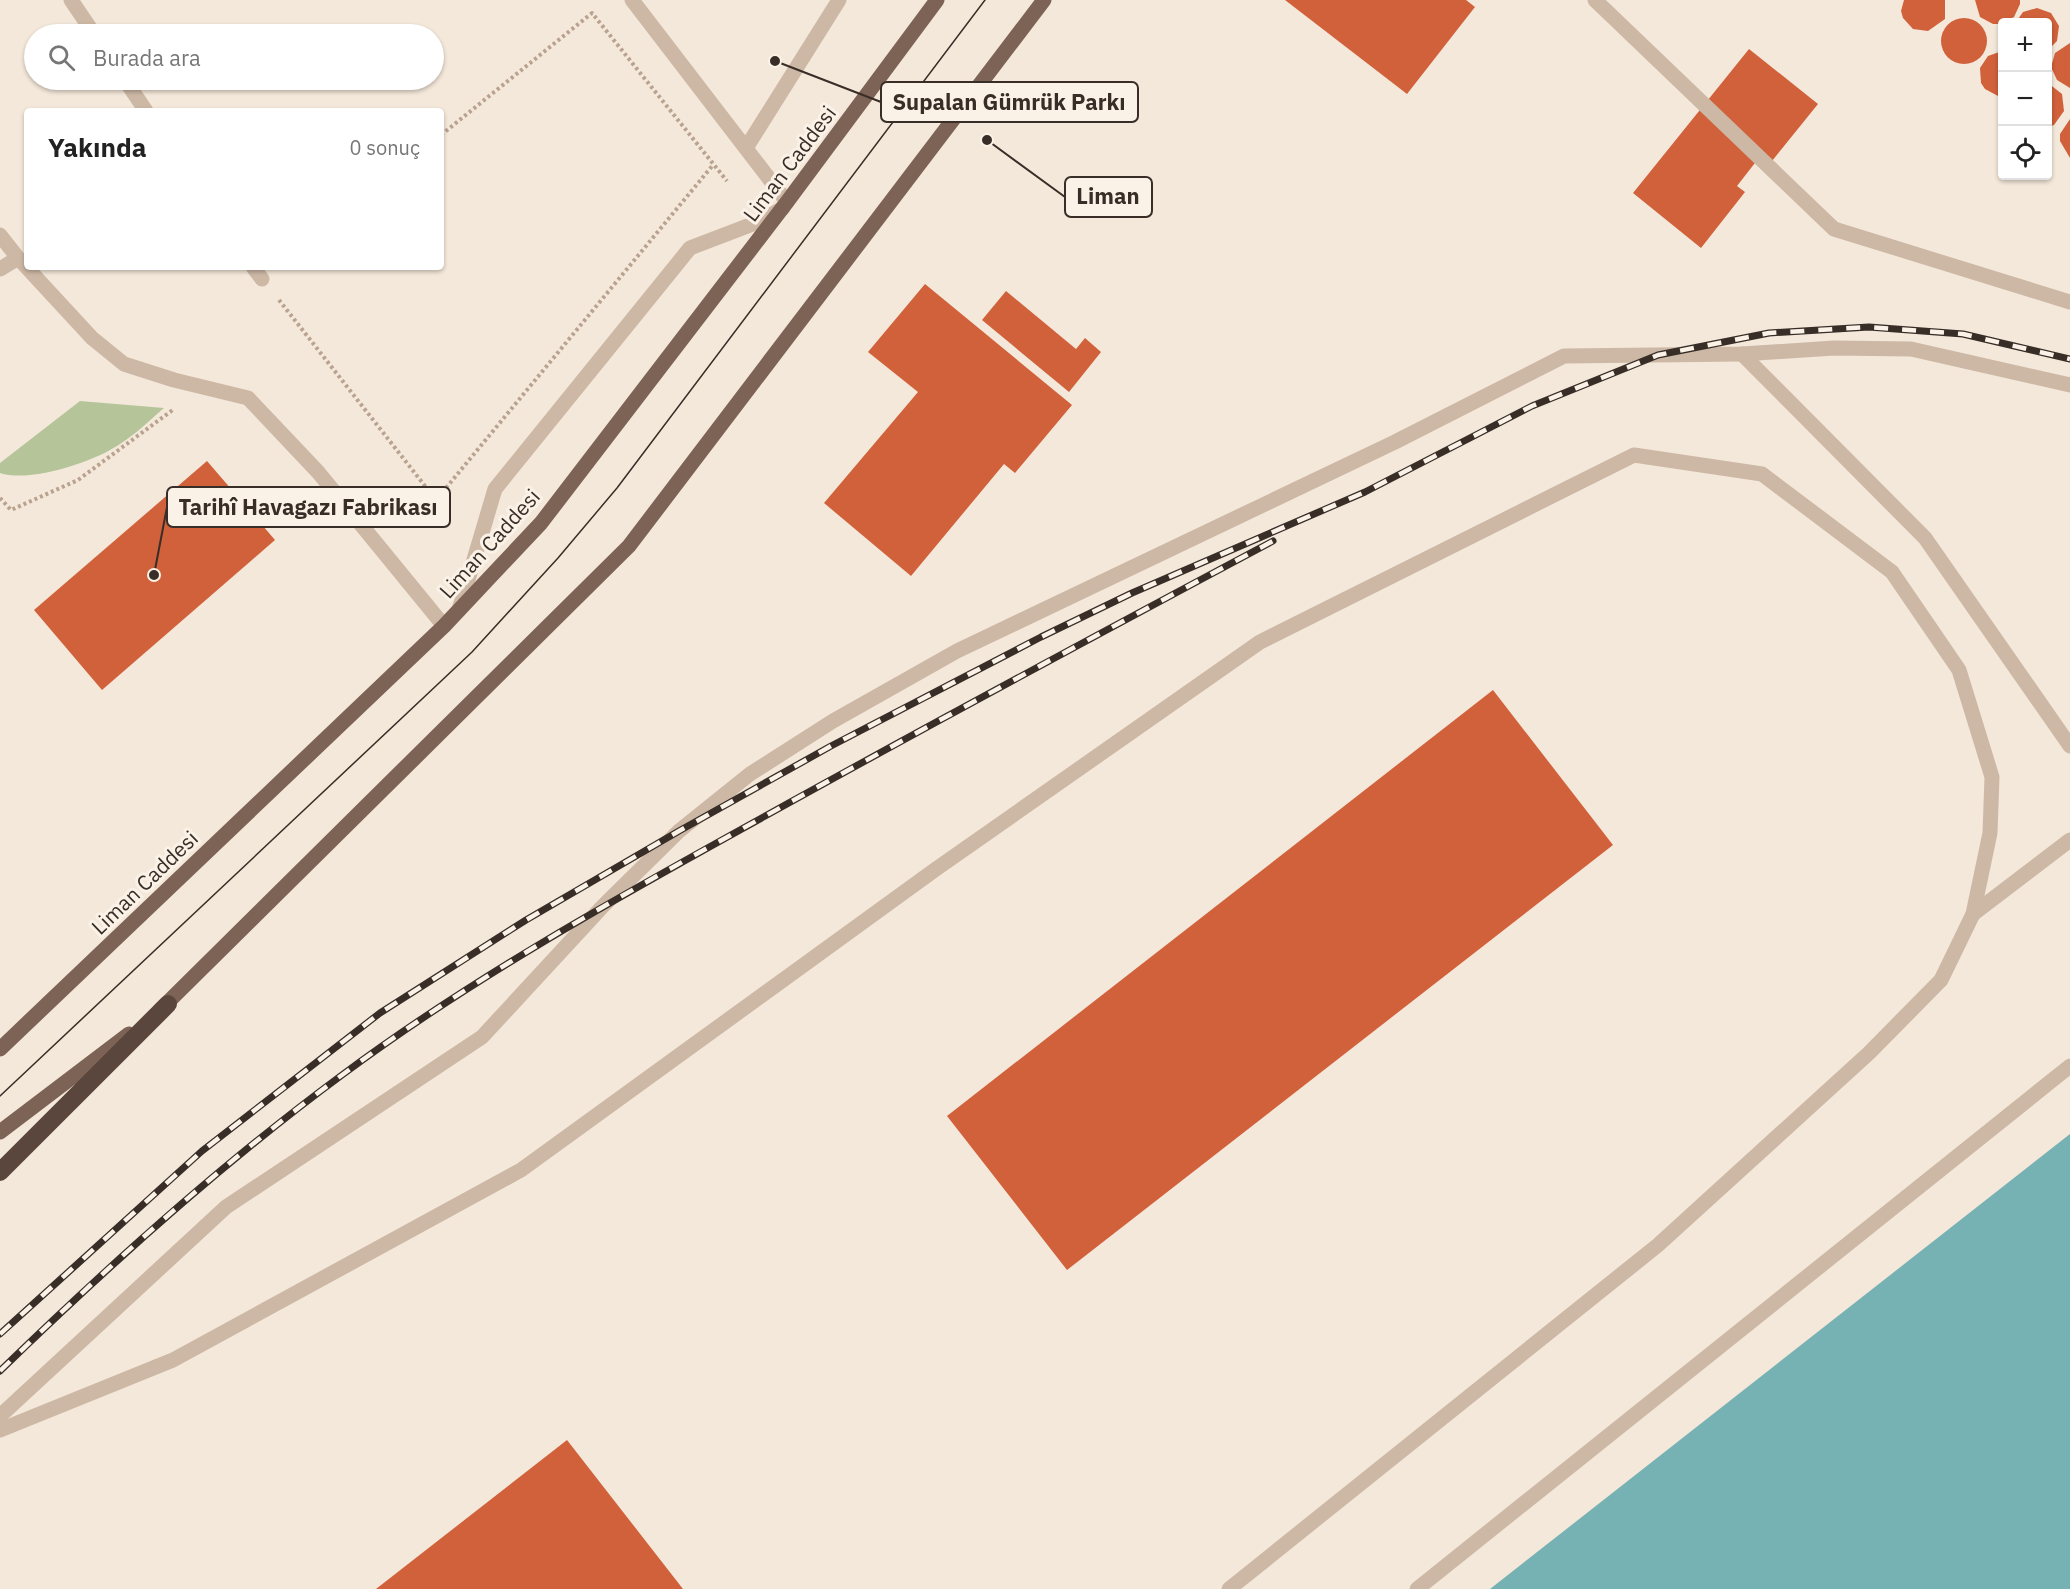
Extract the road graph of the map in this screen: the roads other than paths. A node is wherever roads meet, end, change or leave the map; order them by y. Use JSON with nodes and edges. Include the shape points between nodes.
{"nodes":[{"id":1,"x":71,"y":0,"type":"edge"},
{"id":2,"x":632,"y":0,"type":"edge"},
{"id":3,"x":839,"y":0,"type":"edge"},
{"id":4,"x":938,"y":0,"type":"edge"},
{"id":5,"x":1044,"y":0,"type":"edge"},
{"id":6,"x":1595,"y":0,"type":"edge"},
{"id":7,"x":87,"y":24,"type":"edge"},
{"id":8,"x":132,"y":90,"type":"edge"},
{"id":9,"x":144,"y":108,"type":"edge"},
{"id":10,"x":746,"y":148,"type":"junction"},
{"id":11,"x":785,"y":205,"type":"junction"},
{"id":12,"x":0,"y":235,"type":"edge"},
{"id":13,"x":18,"y":258,"type":"junction"},
{"id":14,"x":24,"y":264,"type":"edge"},
{"id":15,"x":0,"y":269,"type":"edge"},
{"id":16,"x":29,"y":270,"type":"edge"},
{"id":17,"x":2070,"y":302,"type":"edge"},
{"id":18,"x":1742,"y":354,"type":"junction"},
{"id":19,"x":2070,"y":385,"type":"edge"},
{"id":20,"x":459,"y":610,"type":"junction"},
{"id":21,"x":444,"y":626,"type":"junction"},
{"id":22,"x":2070,"y":746,"type":"edge"},
{"id":23,"x":2070,"y":840,"type":"edge"},
{"id":24,"x":1973,"y":914,"type":"junction"},
{"id":25,"x":168,"y":1004,"type":"junction"},
{"id":26,"x":0,"y":1049,"type":"edge"},
{"id":27,"x":2070,"y":1066,"type":"edge"},
{"id":28,"x":0,"y":1132,"type":"edge"},
{"id":29,"x":0,"y":1172,"type":"edge"},
{"id":30,"x":0,"y":1416,"type":"edge"},
{"id":31,"x":0,"y":1430,"type":"edge"},
{"id":32,"x":1229,"y":1589,"type":"edge"},
{"id":33,"x":1417,"y":1589,"type":"edge"}],
"edges":[{"from":1,"to":7,"type":"street"},
{"from":2,"to":10,"type":"street"},
{"from":3,"to":10,"type":"street"},
{"from":4,"to":11,"type":"main road","name":"Liman Caddesi"},
{"from":5,"to":25,"type":"main road","via":[[629,546]]},
{"from":6,"to":17,"type":"street","via":[[1834,229]]},
{"from":8,"to":9,"type":"street"},
{"from":10,"to":11,"type":"street"},
{"from":11,"to":20,"type":"main road","name":"Liman Caddesi","via":[[540,523]]},
{"from":11,"to":20,"type":"street","via":[[758,222],[690,248],[495,489]]},
{"from":12,"to":13,"type":"street"},
{"from":13,"to":14,"type":"street"},
{"from":13,"to":15,"type":"street"},
{"from":16,"to":21,"type":"street","via":[[92,338],[124,364],[248,398],[318,472]]},
{"from":18,"to":19,"type":"street","via":[[1834,348],[1911,349]]},
{"from":18,"to":22,"type":"street","via":[[1924,538]]},
{"from":18,"to":30,"type":"street","via":[[1564,356],[1395,442],[957,651],[833,721],[750,774],[679,831],[482,1036],[226,1207]]},
{"from":20,"to":21,"type":"main road","name":"Liman Caddesi"},
{"from":21,"to":26,"type":"main road","name":"Liman Caddesi"},
{"from":23,"to":24,"type":"street"},
{"from":24,"to":31,"type":"street","via":[[1990,833],[1992,777],[1959,670],[1892,572],[1762,474],[1634,455],[1260,642],[936,869],[521,1170],[173,1360]]},
{"from":24,"to":32,"type":"street","via":[[1941,980],[1869,1053],[1658,1245]]},
{"from":25,"to":28,"type":"main road"},
{"from":25,"to":29,"type":"highway"},
{"from":27,"to":33,"type":"street"}]}
